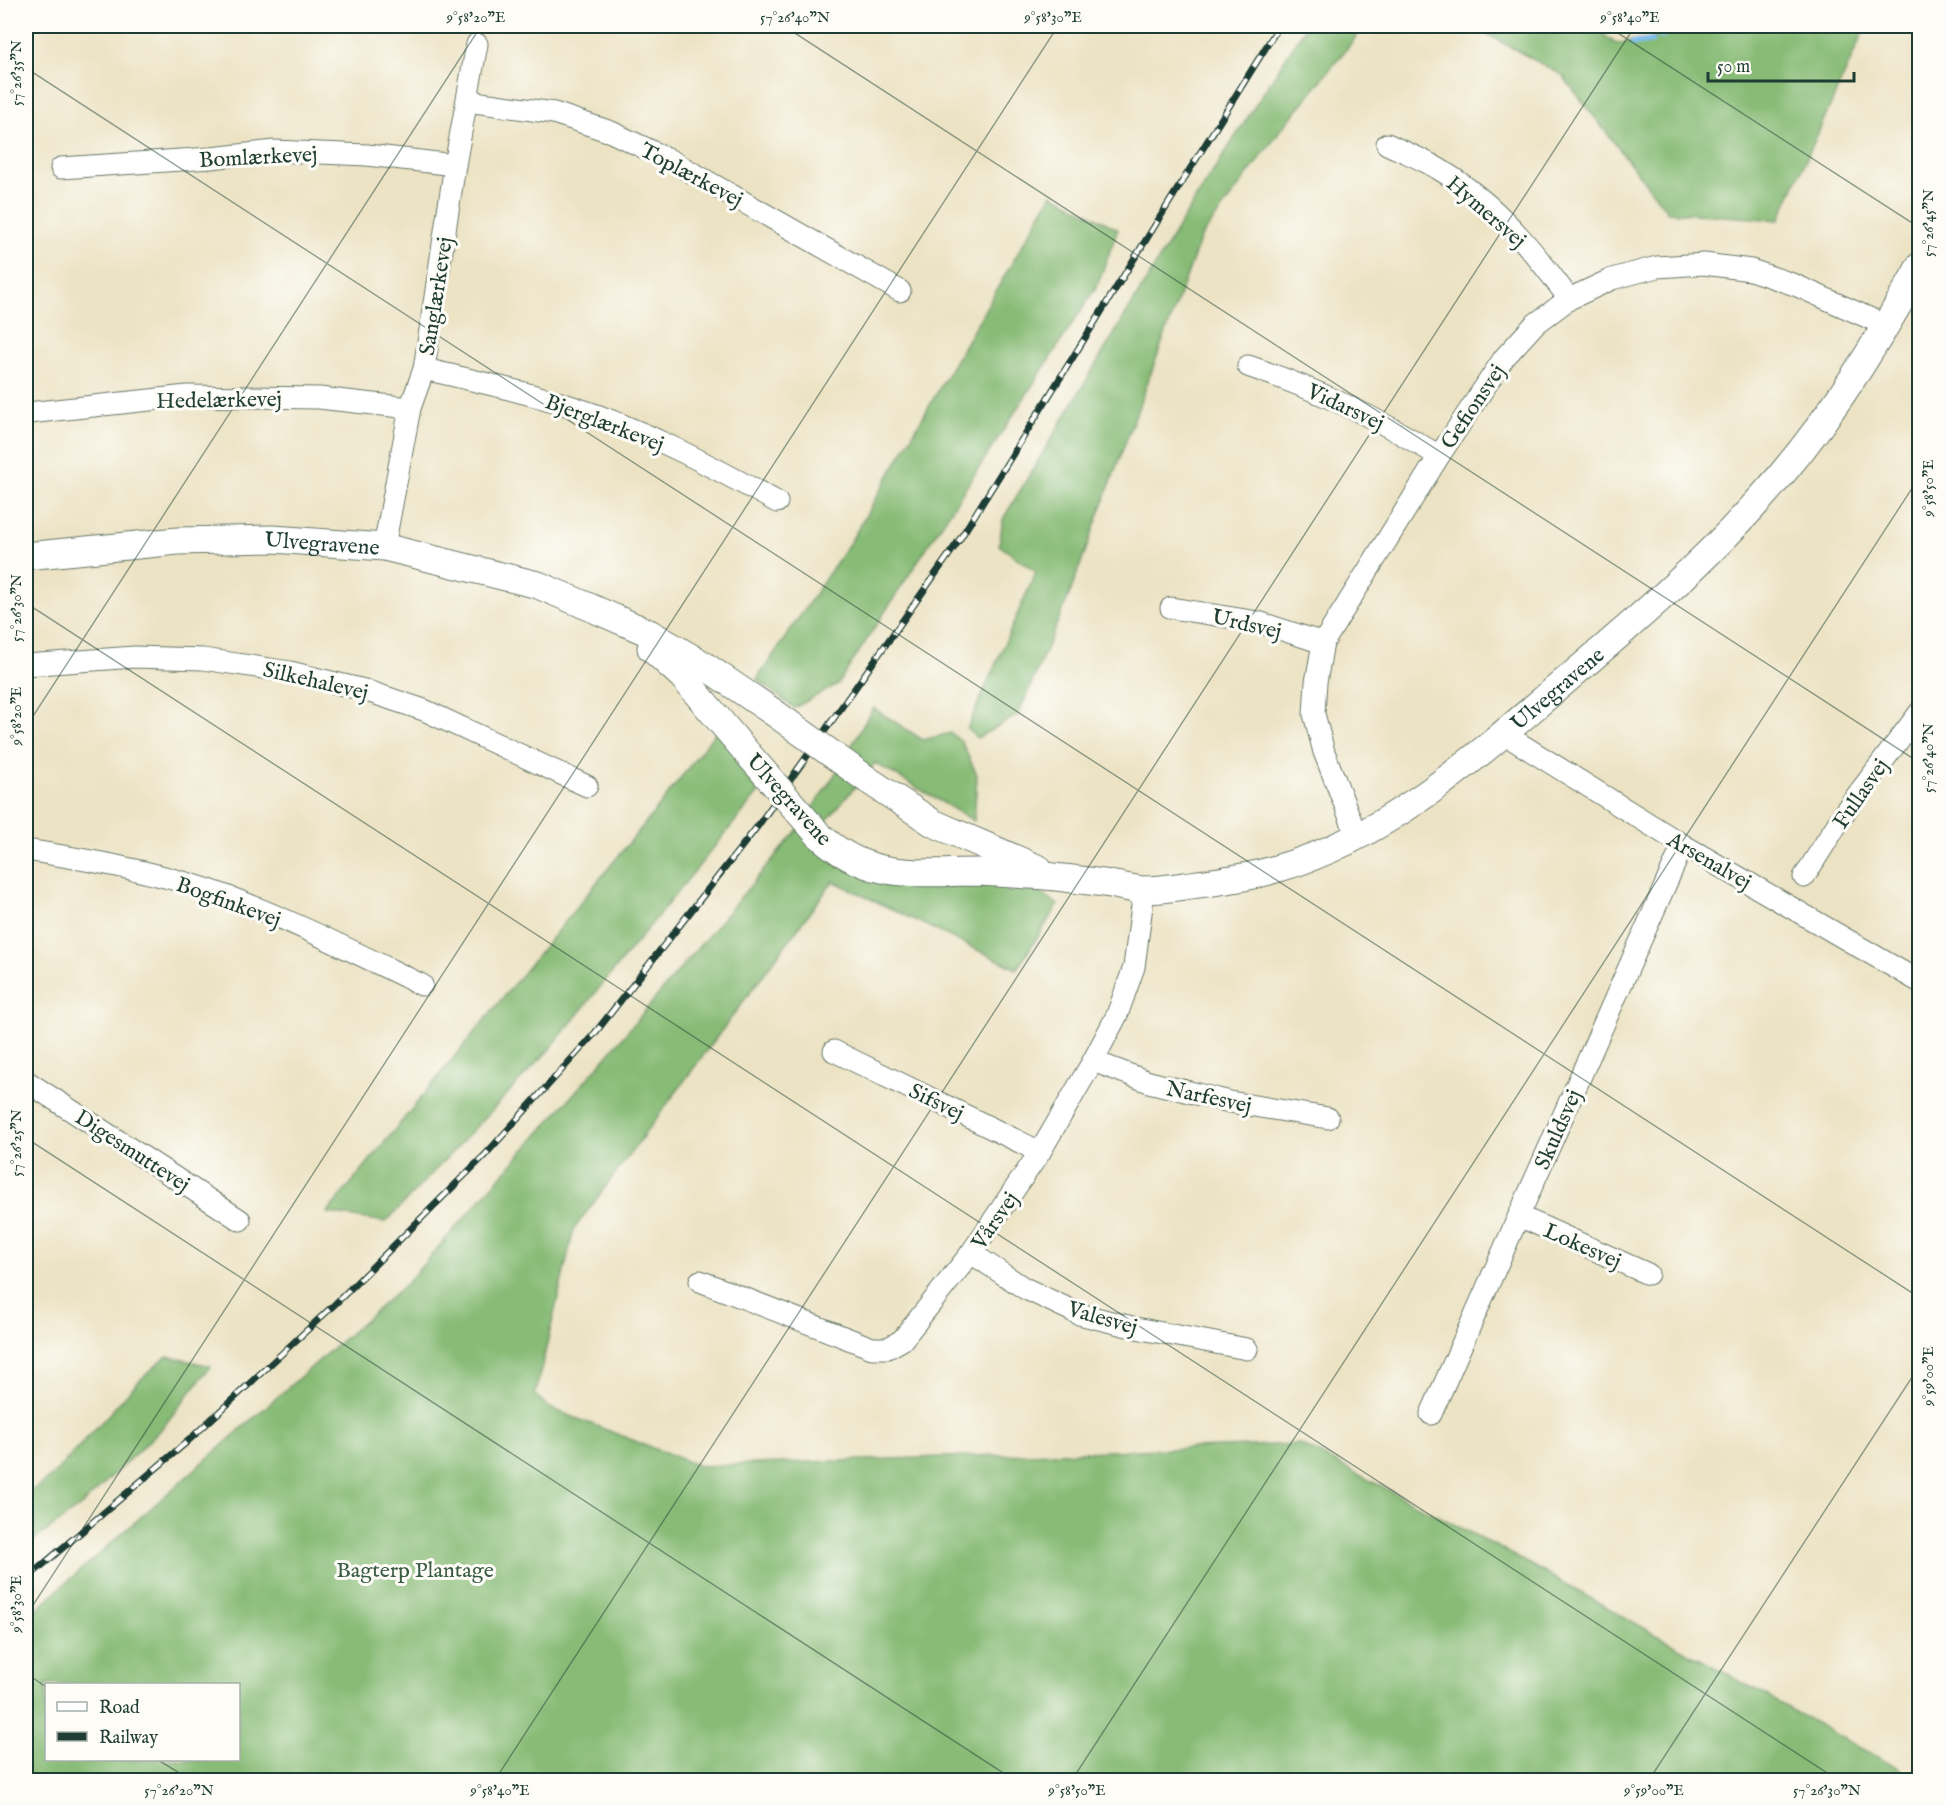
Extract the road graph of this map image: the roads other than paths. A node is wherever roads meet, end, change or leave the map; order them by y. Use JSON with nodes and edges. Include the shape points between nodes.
{"nodes":[{"id":1,"x":477,"y":44,"type":"dead end"},
{"id":2,"x":467,"y":101,"type":"junction"},
{"id":3,"x":1387,"y":144,"type":"dead end"},
{"id":4,"x":455,"y":165,"type":"junction"},
{"id":5,"x":61,"y":168,"type":"dead end"},
{"id":6,"x":1920,"y":266,"type":"edge"},
{"id":7,"x":900,"y":291,"type":"dead end"},
{"id":8,"x":1569,"y":299,"type":"junction"},
{"id":9,"x":1887,"y":326,"type":"junction"},
{"id":10,"x":1248,"y":366,"type":"dead end"},
{"id":11,"x":424,"y":369,"type":"junction"},
{"id":12,"x":410,"y":408,"type":"junction"},
{"id":13,"x":28,"y":413,"type":"dead end"},
{"id":14,"x":1439,"y":456,"type":"junction"},
{"id":15,"x":777,"y":502,"type":"dead end"},
{"id":16,"x":384,"y":546,"type":"junction"},
{"id":17,"x":26,"y":556,"type":"edge"},
{"id":18,"x":1171,"y":608,"type":"dead end"},
{"id":19,"x":609,"y":616,"type":"junction"},
{"id":20,"x":1323,"y":643,"type":"junction"},
{"id":21,"x":26,"y":665,"type":"edge"},
{"id":22,"x":1920,"y":712,"type":"edge"},
{"id":23,"x":1504,"y":734,"type":"junction"},
{"id":24,"x":587,"y":786,"type":"dead end"},
{"id":25,"x":1357,"y":836,"type":"junction"},
{"id":26,"x":1683,"y":845,"type":"junction"},
{"id":27,"x":26,"y":850,"type":"edge"},
{"id":28,"x":1056,"y":876,"type":"junction"},
{"id":29,"x":1804,"y":877,"type":"dead end"},
{"id":30,"x":1144,"y":890,"type":"junction"},
{"id":31,"x":1920,"y":982,"type":"edge"},
{"id":32,"x":422,"y":985,"type":"dead end"},
{"id":33,"x":834,"y":1051,"type":"dead end"},
{"id":34,"x":1093,"y":1061,"type":"junction"},
{"id":35,"x":26,"y":1081,"type":"edge"},
{"id":36,"x":1328,"y":1118,"type":"dead end"},
{"id":37,"x":1040,"y":1152,"type":"junction"},
{"id":38,"x":1518,"y":1216,"type":"junction"},
{"id":39,"x":240,"y":1220,"type":"dead end"},
{"id":40,"x":971,"y":1253,"type":"junction"},
{"id":41,"x":1648,"y":1274,"type":"dead end"},
{"id":42,"x":700,"y":1281,"type":"dead end"},
{"id":43,"x":1247,"y":1349,"type":"dead end"},
{"id":44,"x":1431,"y":1414,"type":"dead end"}],
"edges":[{"from":1,"to":2,"type":"street","name":"Sanglærkevej"},
{"from":2,"to":4,"type":"street","name":"Sanglærkevej"},
{"from":2,"to":7,"type":"street","name":"Toplærkevej","via":[[554,113],[611,132],[668,159]]},
{"from":3,"to":8,"type":"street","name":"Hymersvej","via":[[1430,164],[1470,190],[1538,256]]},
{"from":4,"to":5,"type":"street","name":"Bomlærkevej","via":[[368,154],[274,151]]},
{"from":4,"to":11,"type":"street","name":"Sanglærkevej"},
{"from":6,"to":9,"type":"street","name":"Ulvegravene"},
{"from":8,"to":9,"type":"street","name":"Gefionsvej","via":[[1612,279],[1657,267],[1704,264],[1751,270],[1784,281]]},
{"from":8,"to":14,"type":"street","name":"Gefionsvej","via":[[1534,326],[1504,358]]},
{"from":9,"to":23,"type":"street","name":"Ulvegravene","via":[[1822,423],[1749,511],[1658,603]]},
{"from":10,"to":14,"type":"street","name":"Vidarsvej","via":[[1347,404]]},
{"from":11,"to":12,"type":"street","name":"Sanglærkevej"},
{"from":11,"to":15,"type":"street","name":"Bjerglærkevej","via":[[498,385],[591,414],[710,465]]},
{"from":12,"to":13,"type":"street","name":"Hedelærkevej","via":[[320,398],[187,396]]},
{"from":12,"to":16,"type":"street","name":"Sanglærkevej"},
{"from":14,"to":20,"type":"street","name":"Gefionsvej"},
{"from":16,"to":17,"type":"street","name":"Ulvegravene","via":[[273,539],[177,541]]},
{"from":16,"to":19,"type":"street","name":"Ulvegravene","via":[[538,585]]},
{"from":18,"to":20,"type":"street","name":"Urdsvej","via":[[1258,622]]},
{"from":19,"to":28,"type":"street","name":"Ulvegravene","bridge":true,"via":[[649,633],[702,664],[933,823]]},
{"from":19,"to":28,"type":"street","name":"Ulvegravene","bridge":true,"via":[[682,676],[833,848],[868,866],[907,874]]},
{"from":20,"to":25,"type":"street","name":"Gefionsvej","via":[[1314,714],[1324,752]]},
{"from":21,"to":24,"type":"street","name":"Silkehalevej","via":[[134,657],[203,659],[290,672],[364,690],[424,711]]},
{"from":22,"to":29,"type":"street","name":"Fullasvej","via":[[1846,810]]},
{"from":23,"to":25,"type":"street","name":"Ulvegravene","via":[[1406,810]]},
{"from":23,"to":26,"type":"street","name":"Arsenalvej"},
{"from":25,"to":30,"type":"street","name":"Ulvegravene","via":[[1279,868],[1228,880]]},
{"from":26,"to":31,"type":"street","name":"Arsenalvej"},
{"from":26,"to":38,"type":"street","name":"Skuldsvej"},
{"from":27,"to":32,"type":"street","name":"Bogfinkevej","via":[[121,866],[208,890],[308,930]]},
{"from":28,"to":30,"type":"street","name":"Ulvegravene"},
{"from":30,"to":34,"type":"street","name":"Vårsvej","via":[[1134,967],[1117,1015]]},
{"from":33,"to":37,"type":"street","name":"Sifsvej"},
{"from":34,"to":36,"type":"street","name":"Narfesvej","via":[[1149,1082],[1230,1102]]},
{"from":34,"to":37,"type":"street","name":"Vårsvej"},
{"from":35,"to":39,"type":"street","name":"Digesmuttevej"},
{"from":37,"to":40,"type":"street","name":"Vårsvej"},
{"from":38,"to":41,"type":"street","name":"Lokesvej"},
{"from":38,"to":44,"type":"street","name":"Skuldsvej"},
{"from":40,"to":42,"type":"street","name":"Vårsvej","via":[[902,1340],[888,1348],[872,1348]]},
{"from":40,"to":43,"type":"street","name":"Valesvej","via":[[1024,1288],[1079,1314]]}]}
